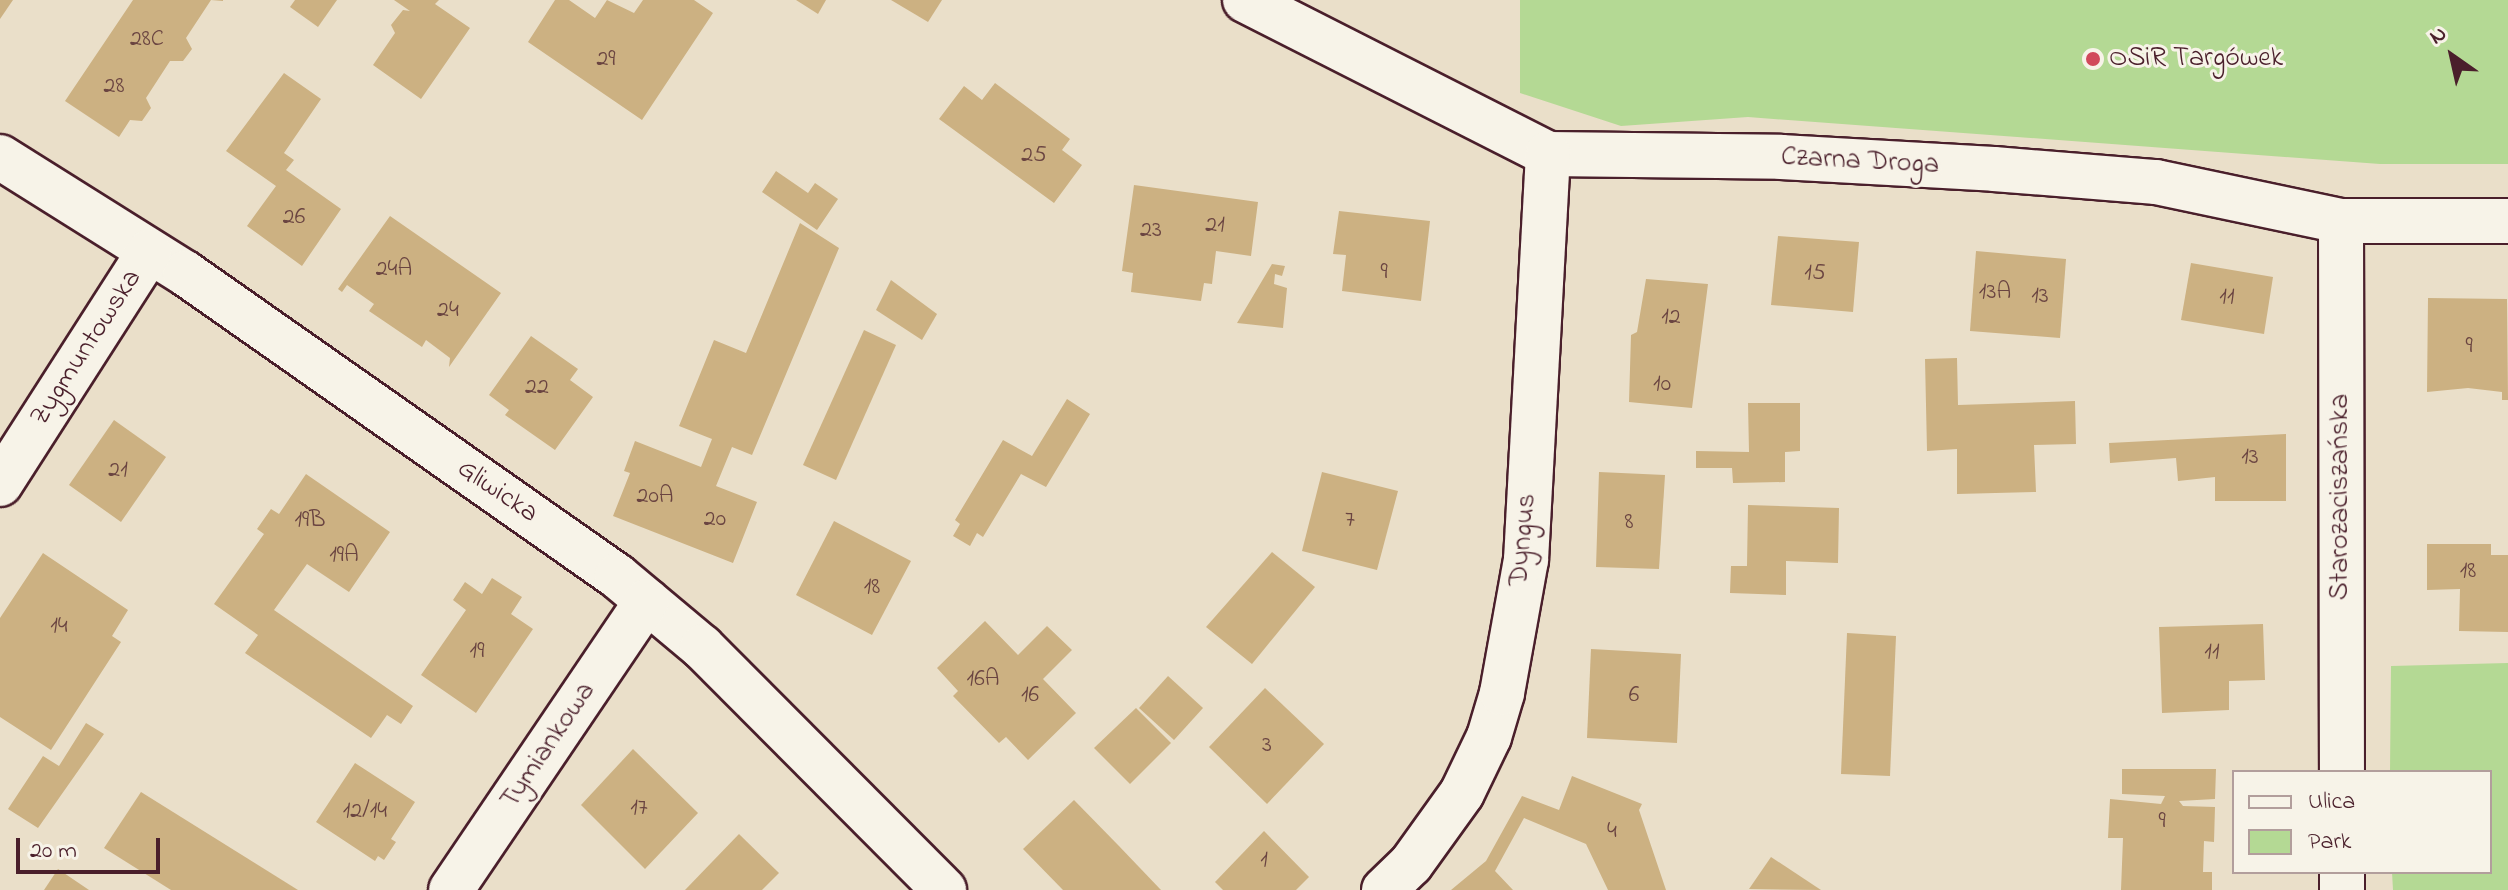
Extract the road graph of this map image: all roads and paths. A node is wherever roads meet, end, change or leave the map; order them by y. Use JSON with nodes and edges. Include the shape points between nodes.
{"nodes":[{"id":1,"x":1245,"y":0,"type":"edge"},
{"id":2,"x":1548,"y":154,"type":"junction"},
{"id":3,"x":0,"y":157,"type":"edge"},
{"id":4,"x":2341,"y":221,"type":"junction"},
{"id":5,"x":2508,"y":221,"type":"edge"},
{"id":6,"x":149,"y":252,"type":"junction"},
{"id":7,"x":0,"y":484,"type":"edge"},
{"id":8,"x":647,"y":601,"type":"junction"},
{"id":9,"x":2342,"y":770,"type":"edge"},
{"id":10,"x":451,"y":890,"type":"edge"},
{"id":11,"x":944,"y":890,"type":"edge"},
{"id":12,"x":1384,"y":890,"type":"edge"}],
"edges":[{"from":1,"to":2,"type":"street","name":"Czarna Droga"},
{"from":2,"to":4,"type":"street","name":"Czarna Droga","via":[[1781,157],[2156,182]]},
{"from":2,"to":12,"type":"street","name":"Dyngus","via":[[1526,560],[1502,693],[1489,737],[1462,793],[1411,864]]},
{"from":3,"to":6,"type":"street","name":"Gliwicka"},
{"from":4,"to":5,"type":"street","name":"Czarna Droga"},
{"from":4,"to":9,"type":"street","name":"Starozaciszańska"},
{"from":6,"to":7,"type":"street","name":"Zygmuntowska"},
{"from":6,"to":8,"type":"street","name":"Gliwicka","via":[[588,554]]},
{"from":8,"to":10,"type":"street","name":"Tymiankowa"},
{"from":8,"to":11,"type":"street","name":"Gliwicka","via":[[702,647]]}]}
